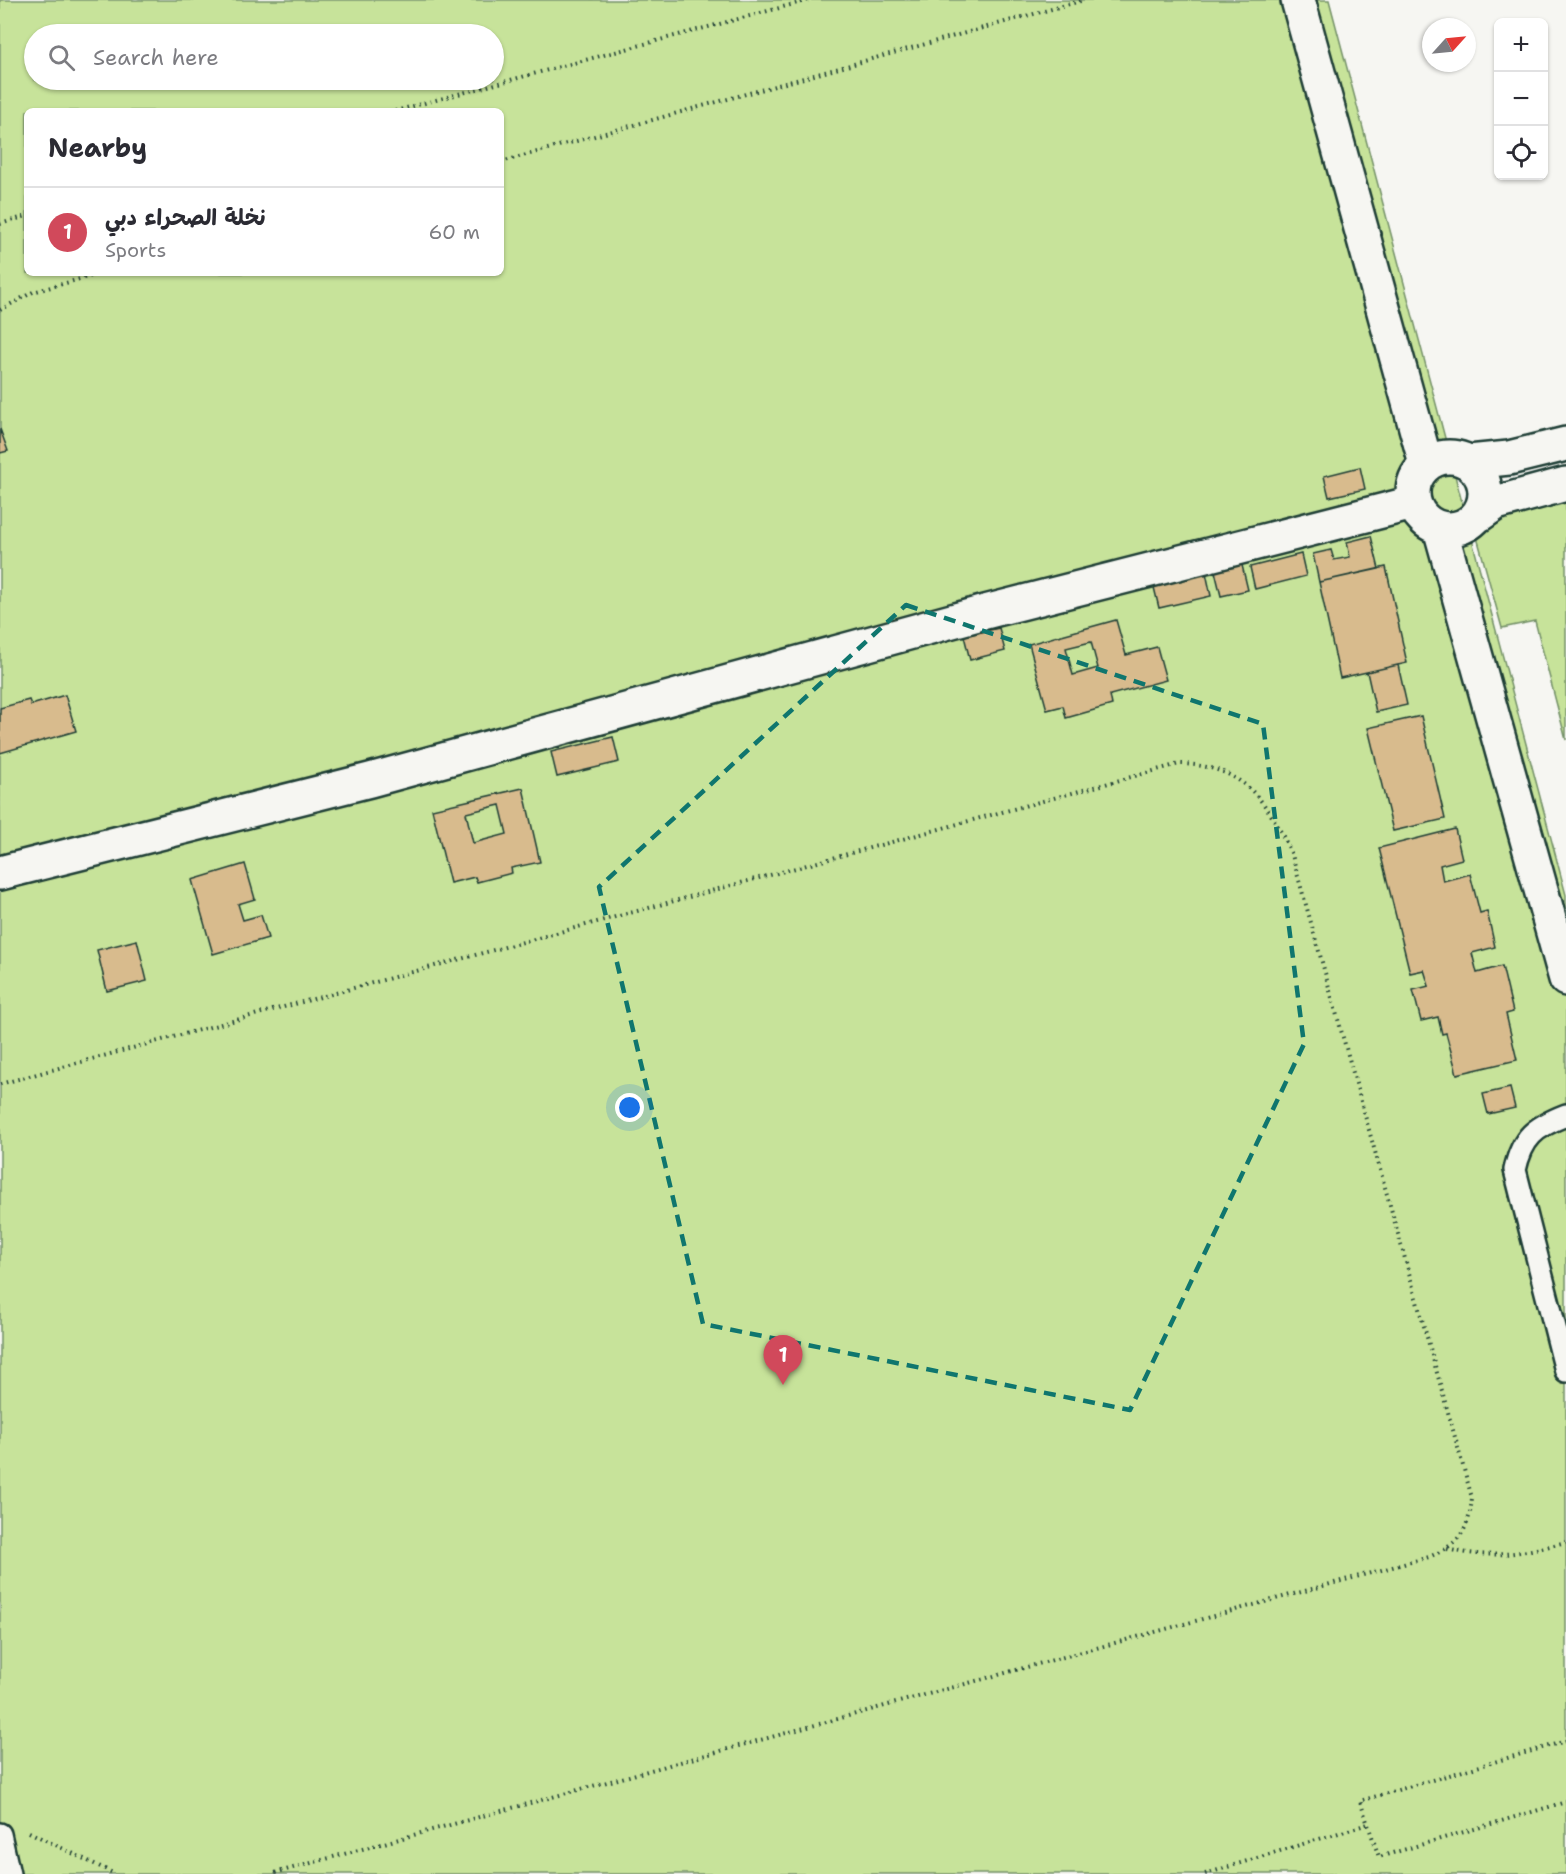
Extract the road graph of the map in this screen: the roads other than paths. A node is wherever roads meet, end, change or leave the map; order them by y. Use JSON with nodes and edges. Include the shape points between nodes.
{"nodes":[{"id":1,"x":1298,"y":0,"type":"edge"},
{"id":2,"x":1566,"y":444,"type":"edge"},
{"id":3,"x":1469,"y":462,"type":"junction"},
{"id":4,"x":1426,"y":465,"type":"junction"},
{"id":5,"x":1566,"y":484,"type":"edge"},
{"id":6,"x":1413,"y":503,"type":"junction"},
{"id":7,"x":1479,"y":515,"type":"junction"},
{"id":8,"x":1440,"y":528,"type":"junction"},
{"id":9,"x":0,"y":873,"type":"edge"},
{"id":10,"x":1566,"y":979,"type":"edge"},
{"id":11,"x":1566,"y":1115,"type":"edge"},
{"id":12,"x":1566,"y":1371,"type":"edge"},
{"id":13,"x":0,"y":1834,"type":"edge"},
{"id":14,"x":9,"y":1874,"type":"edge"}],
"edges":[{"from":1,"to":4,"type":"street"},
{"from":2,"to":3,"type":"street","via":[[1509,458]]},
{"from":3,"to":4,"type":"street","via":[[1454,456],[1440,457]]},
{"from":3,"to":7,"type":"street","via":[[1485,486],[1485,501]]},
{"from":4,"to":6,"type":"street","via":[[1416,476]]},
{"from":5,"to":7,"type":"street","via":[[1496,503]]},
{"from":6,"to":8,"type":"street","via":[[1424,520]]},
{"from":6,"to":9,"type":"street","via":[[985,612],[370,780]]},
{"from":7,"to":8,"type":"street","via":[[1454,530]]},
{"from":8,"to":10,"type":"street"},
{"from":11,"to":12,"type":"lane","via":[[1531,1133],[1519,1150],[1515,1170]]},
{"from":13,"to":14,"type":"lane"}]}
